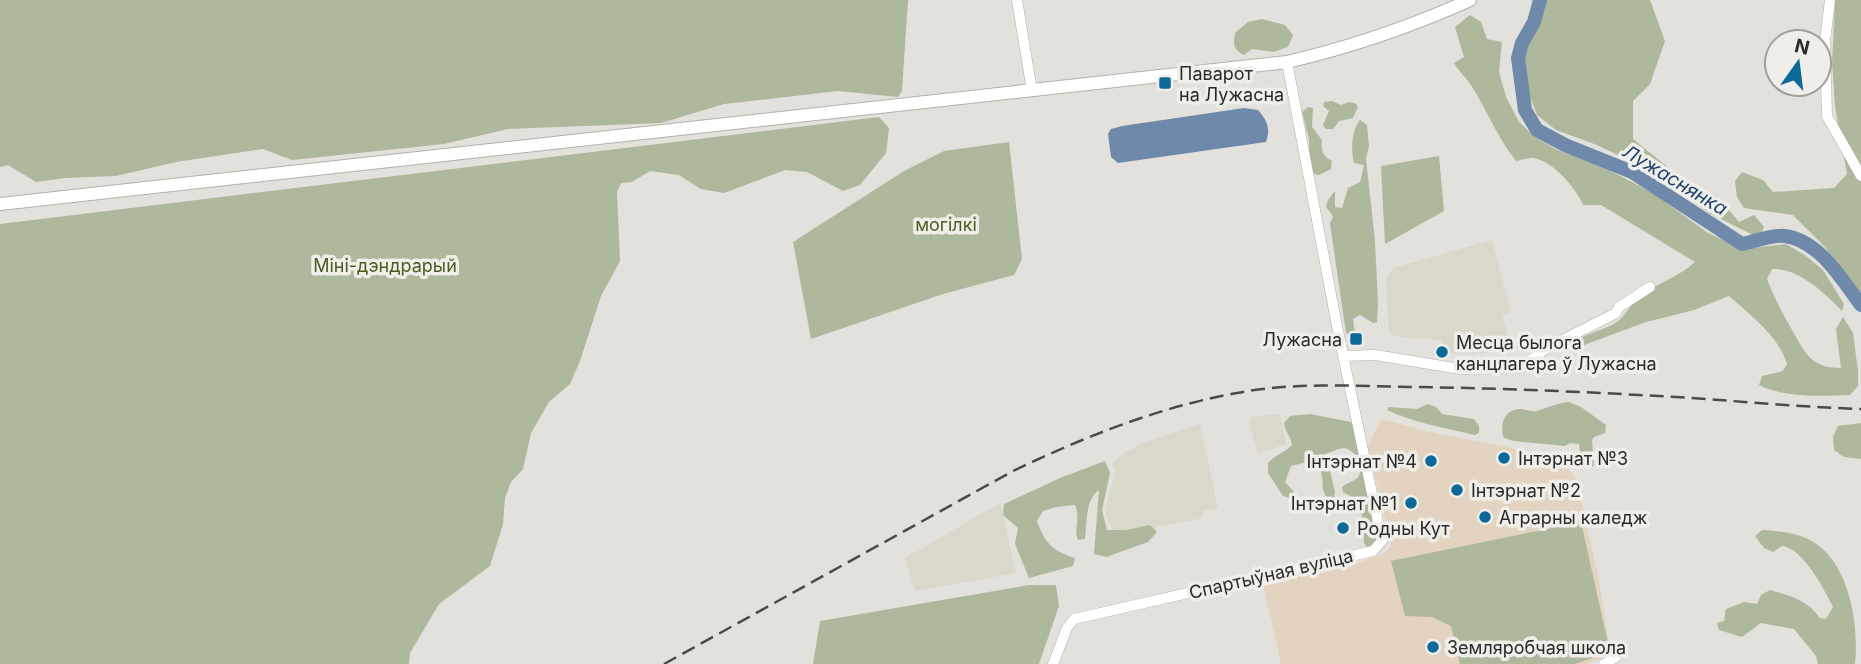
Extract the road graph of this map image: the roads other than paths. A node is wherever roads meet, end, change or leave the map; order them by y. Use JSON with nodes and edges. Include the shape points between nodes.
{"nodes":[{"id":1,"x":1017,"y":0,"type":"edge"},
{"id":2,"x":1470,"y":0,"type":"edge"},
{"id":3,"x":1830,"y":0,"type":"edge"},
{"id":4,"x":1287,"y":62,"type":"junction"},
{"id":5,"x":1032,"y":91,"type":"junction"},
{"id":6,"x":1861,"y":176,"type":"edge"},
{"id":7,"x":0,"y":204,"type":"edge"},
{"id":8,"x":1650,"y":287,"type":"dead end"},
{"id":9,"x":1343,"y":356,"type":"junction"},
{"id":10,"x":1616,"y":657,"type":"dead end"},
{"id":11,"x":1053,"y":664,"type":"edge"},
{"id":12,"x":1604,"y":664,"type":"edge"}],
"edges":[{"from":1,"to":5,"type":"street"},
{"from":2,"to":4,"type":"main road","via":[[1384,36]]},
{"from":3,"to":6,"type":"street","via":[[1825,41],[1828,116]]},
{"from":4,"to":5,"type":"main road"},
{"from":4,"to":9,"type":"street"},
{"from":5,"to":7,"type":"main road"},
{"from":8,"to":9,"type":"street","via":[[1616,313],[1547,348],[1520,368],[1460,369],[1375,355]]},
{"from":9,"to":11,"type":"street","name":"Спартыўная вуліца","via":[[1381,541],[1373,551],[1074,619]]},
{"from":10,"to":12,"type":"street"}]}
